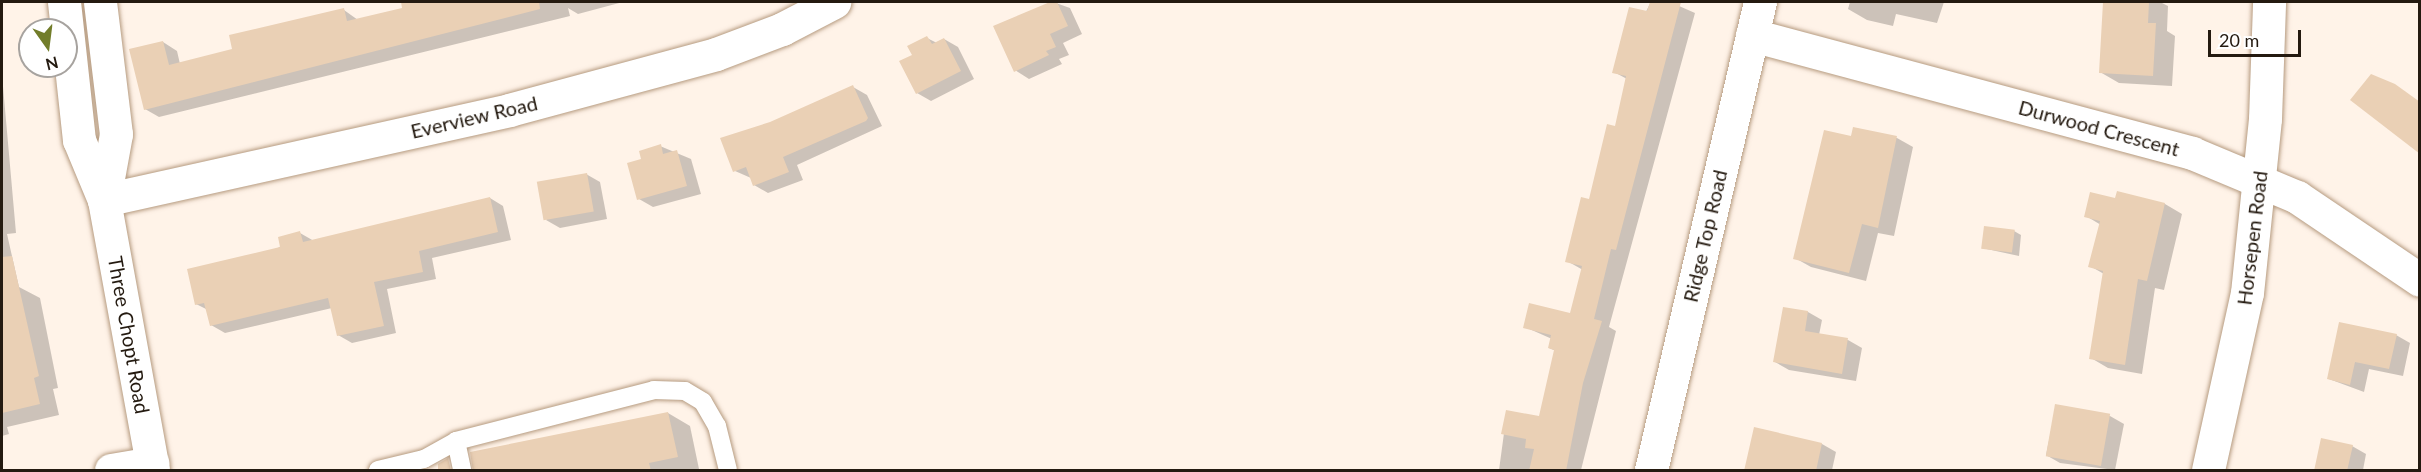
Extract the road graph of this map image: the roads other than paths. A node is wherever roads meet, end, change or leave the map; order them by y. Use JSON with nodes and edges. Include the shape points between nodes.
{"nodes":[{"id":1,"x":64,"y":2,"type":"edge"},
{"id":2,"x":100,"y":2,"type":"edge"},
{"id":3,"x":834,"y":2,"type":"edge"},
{"id":4,"x":1760,"y":2,"type":"edge"},
{"id":5,"x":2269,"y":2,"type":"edge"},
{"id":6,"x":1752,"y":35,"type":"junction"},
{"id":7,"x":2259,"y":180,"type":"junction"},
{"id":8,"x":104,"y":200,"type":"junction"},
{"id":9,"x":2420,"y":280,"type":"edge"},
{"id":10,"x":456,"y":441,"type":"junction"},
{"id":11,"x":153,"y":467,"type":"edge"},
{"id":12,"x":111,"y":471,"type":"edge"},
{"id":13,"x":378,"y":471,"type":"edge"},
{"id":14,"x":462,"y":471,"type":"edge"},
{"id":15,"x":728,"y":471,"type":"edge"},
{"id":16,"x":1651,"y":471,"type":"edge"},
{"id":17,"x":2208,"y":471,"type":"edge"}],
"edges":[{"from":1,"to":8,"type":"street","name":"Three Chopt Road","via":[[79,140]]},
{"from":2,"to":8,"type":"street","name":"Three Chopt Road","via":[[116,134]]},
{"from":3,"to":8,"type":"street","name":"Everview Road","via":[[782,29],[716,54],[509,110]]},
{"from":4,"to":6,"type":"street","name":"Ridge Top Road"},
{"from":5,"to":7,"type":"street","name":"Horsepen Road"},
{"from":6,"to":7,"type":"street","name":"Durwood Crescent","via":[[2192,153]]},
{"from":6,"to":16,"type":"street","name":"Ridge Top Road"},
{"from":7,"to":9,"type":"street","name":"Durwood Crescent","via":[[2306,203]]},
{"from":7,"to":17,"type":"street","name":"Horsepen Road","via":[[2247,293]]},
{"from":8,"to":11,"type":"street","name":"Three Chopt Road"},
{"from":10,"to":13,"type":"lane","via":[[424,459]]},
{"from":10,"to":14,"type":"lane"},
{"from":10,"to":15,"type":"lane","via":[[654,390],[685,391],[703,402],[717,426]]},
{"from":11,"to":12,"type":"street"}]}
